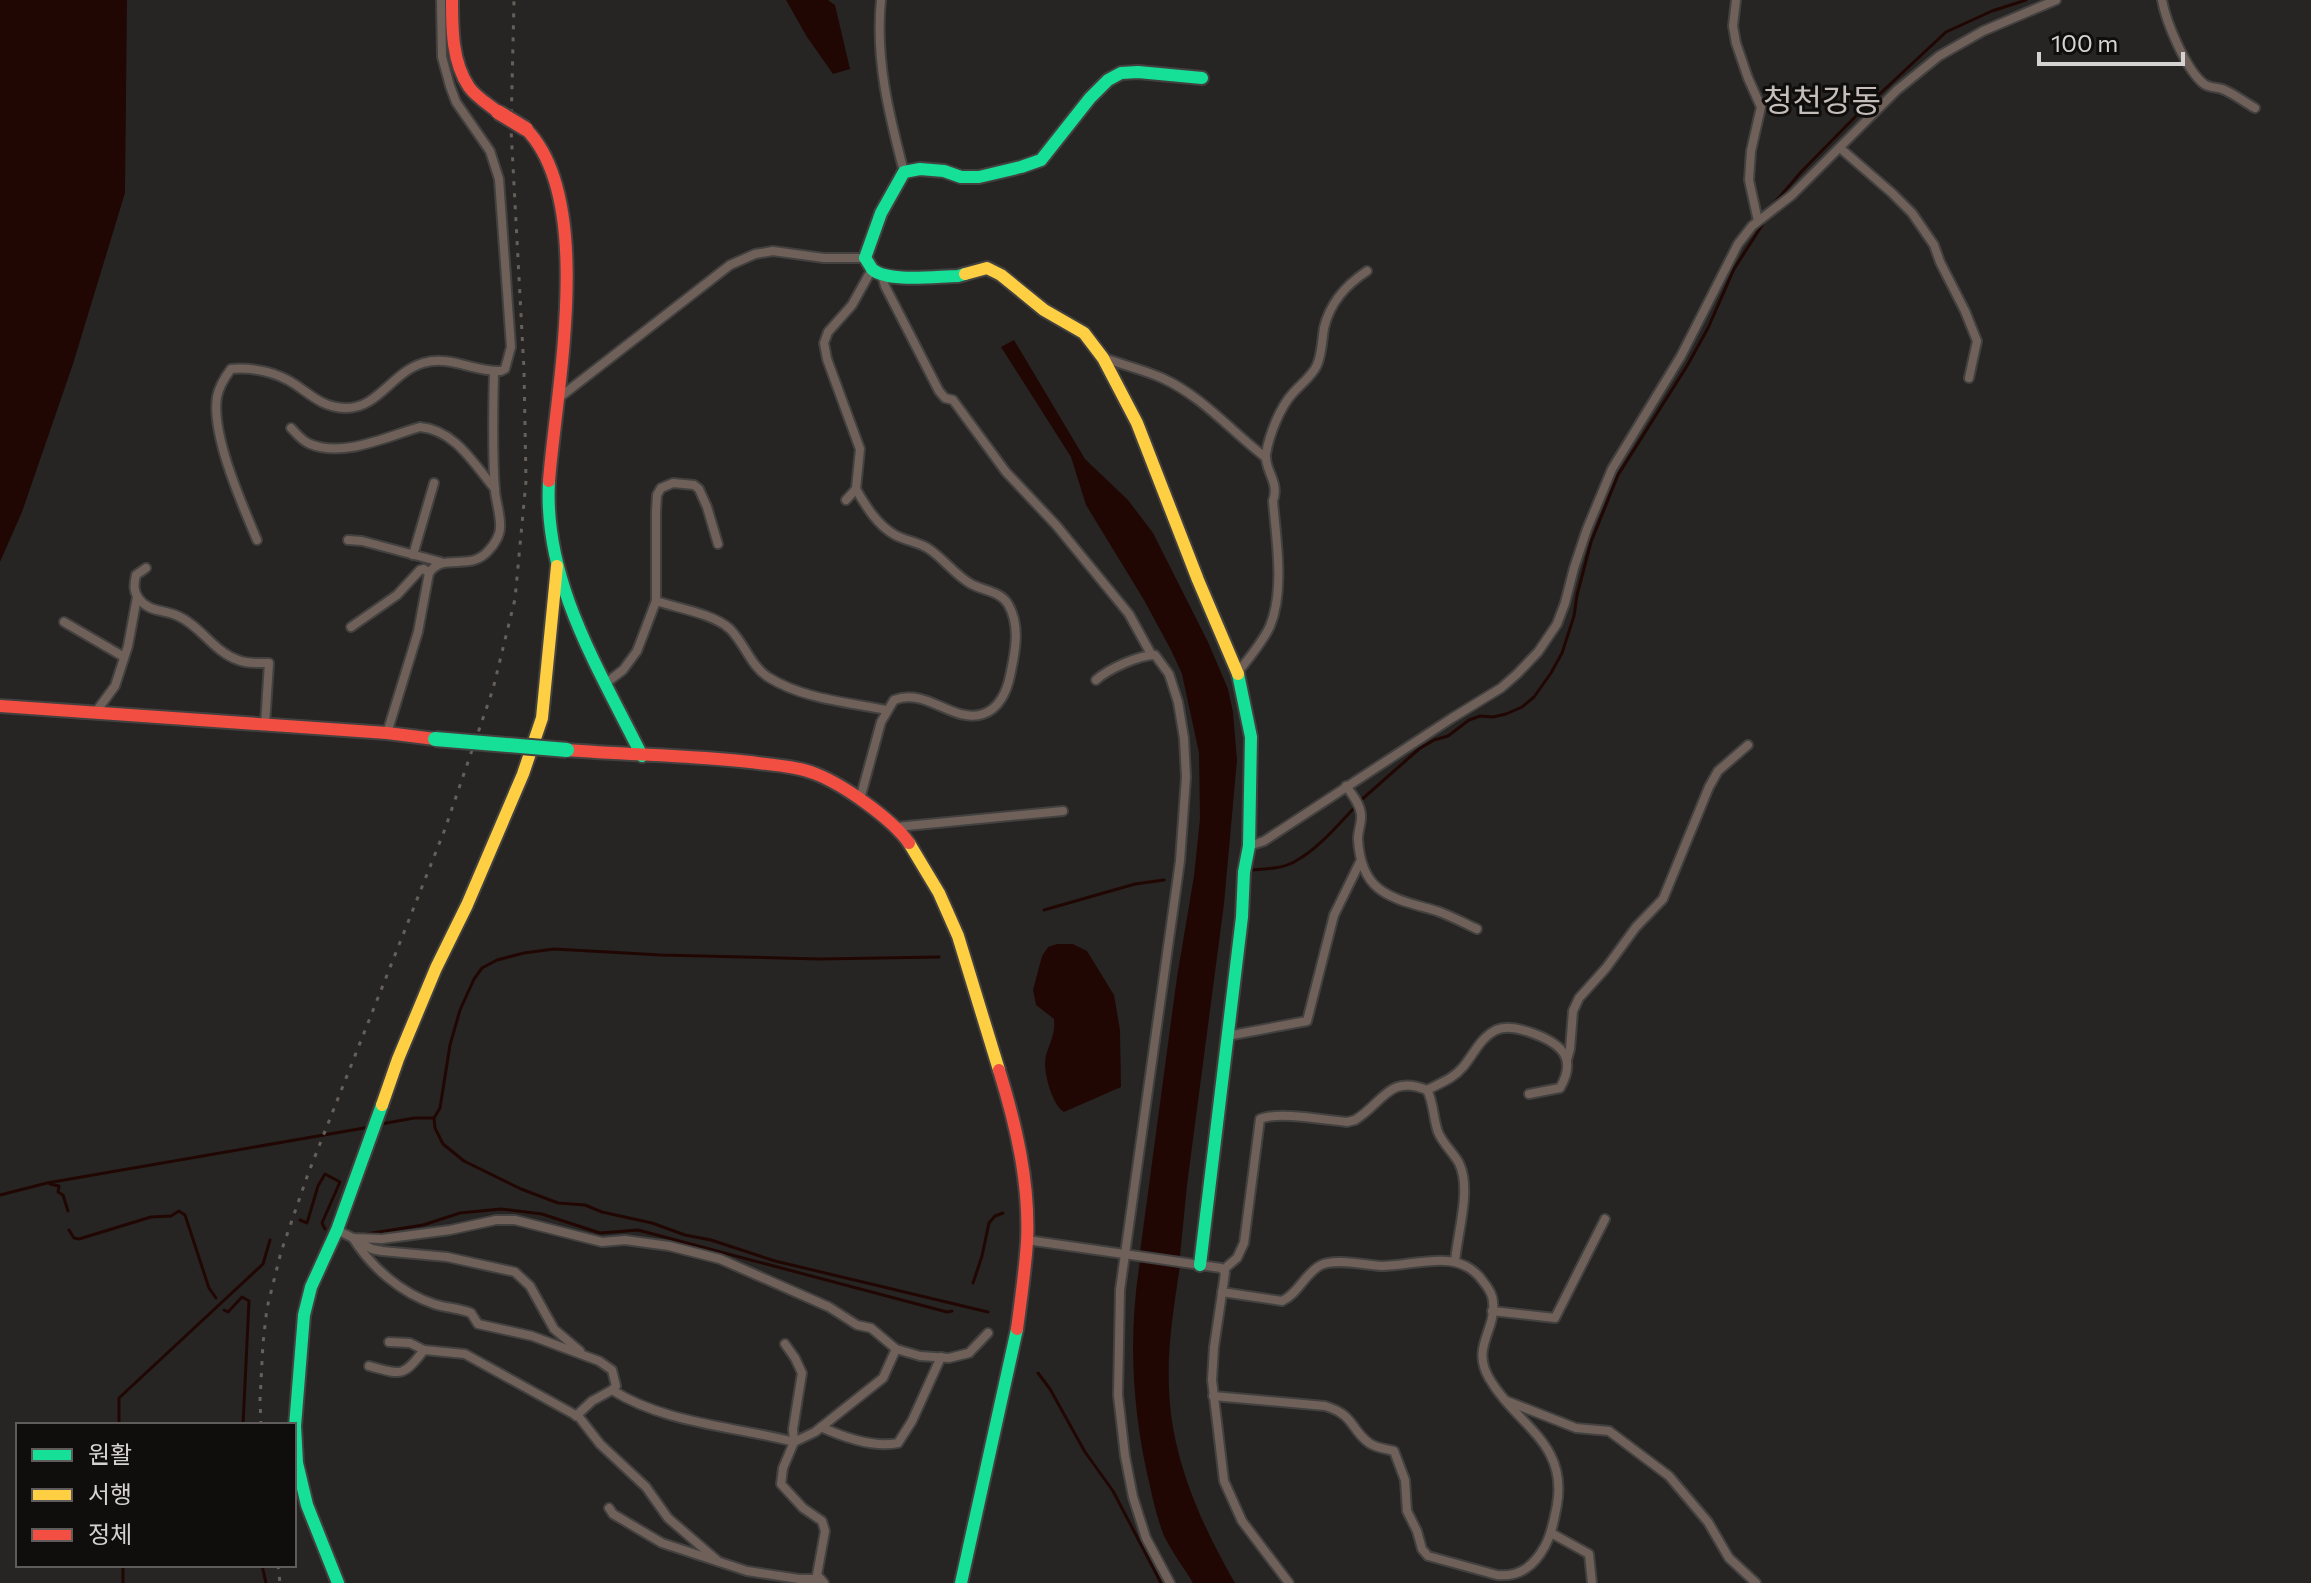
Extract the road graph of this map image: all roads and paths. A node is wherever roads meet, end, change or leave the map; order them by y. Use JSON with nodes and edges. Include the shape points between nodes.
{"nodes":[{"id":1,"x":441,"y":0,"type":"edge"},
{"id":2,"x":452,"y":0,"type":"edge"},
{"id":3,"x":881,"y":0,"type":"edge"},
{"id":4,"x":1736,"y":0,"type":"edge"},
{"id":5,"x":2056,"y":0,"type":"edge"},
{"id":6,"x":2162,"y":0,"type":"edge"},
{"id":7,"x":449,"y":56,"type":"junction"},
{"id":8,"x":1202,"y":78,"type":"dead end"},
{"id":9,"x":2255,"y":108,"type":"dead end"},
{"id":10,"x":1840,"y":148,"type":"junction"},
{"id":11,"x":904,"y":172,"type":"junction"},
{"id":12,"x":1761,"y":218,"type":"junction"},
{"id":13,"x":873,"y":267,"type":"junction"},
{"id":14,"x":1367,"y":271,"type":"dead end"},
{"id":15,"x":1103,"y":358,"type":"junction"},
{"id":16,"x":494,"y":372,"type":"junction"},
{"id":17,"x":1969,"y":378,"type":"dead end"},
{"id":18,"x":559,"y":397,"type":"junction"},
{"id":19,"x":291,"y":428,"type":"dead end"},
{"id":20,"x":1265,"y":457,"type":"junction"},
{"id":21,"x":434,"y":483,"type":"dead end"},
{"id":22,"x":495,"y":489,"type":"junction"},
{"id":23,"x":856,"y":489,"type":"junction"},
{"id":24,"x":846,"y":500,"type":"dead end"},
{"id":25,"x":257,"y":540,"type":"dead end"},
{"id":26,"x":348,"y":540,"type":"dead end"},
{"id":27,"x":718,"y":544,"type":"dead end"},
{"id":28,"x":413,"y":555,"type":"junction"},
{"id":29,"x":441,"y":562,"type":"junction"},
{"id":30,"x":557,"y":566,"type":"junction"},
{"id":31,"x":146,"y":568,"type":"dead end"},
{"id":32,"x":429,"y":573,"type":"junction"},
{"id":33,"x":137,"y":597,"type":"junction"},
{"id":34,"x":656,"y":601,"type":"junction"},
{"id":35,"x":64,"y":622,"type":"dead end"},
{"id":36,"x":351,"y":627,"type":"dead end"},
{"id":37,"x":1151,"y":654,"type":"junction"},
{"id":38,"x":124,"y":657,"type":"junction"},
{"id":39,"x":1238,"y":672,"type":"junction"},
{"id":40,"x":1096,"y":680,"type":"dead end"},
{"id":41,"x":606,"y":683,"type":"junction"},
{"id":42,"x":0,"y":706,"type":"edge"},
{"id":43,"x":886,"y":710,"type":"junction"},
{"id":44,"x":87,"y":713,"type":"junction"},
{"id":45,"x":265,"y":725,"type":"junction"},
{"id":46,"x":387,"y":733,"type":"junction"},
{"id":47,"x":1748,"y":745,"type":"dead end"},
{"id":48,"x":642,"y":756,"type":"junction"},
{"id":49,"x":1346,"y":786,"type":"junction"},
{"id":50,"x":860,"y":799,"type":"junction"},
{"id":51,"x":1063,"y":811,"type":"dead end"},
{"id":52,"x":895,"y":827,"type":"junction"},
{"id":53,"x":1249,"y":846,"type":"junction"},
{"id":54,"x":1361,"y":860,"type":"junction"},
{"id":55,"x":1477,"y":929,"type":"dead end"},
{"id":56,"x":1227,"y":1036,"type":"junction"},
{"id":57,"x":1567,"y":1060,"type":"junction"},
{"id":58,"x":1427,"y":1090,"type":"junction"},
{"id":59,"x":1529,"y":1094,"type":"dead end"},
{"id":60,"x":1605,"y":1219,"type":"dead end"},
{"id":61,"x":337,"y":1230,"type":"junction"},
{"id":62,"x":353,"y":1238,"type":"junction"},
{"id":63,"x":1027,"y":1240,"type":"junction"},
{"id":64,"x":1128,"y":1254,"type":"junction"},
{"id":65,"x":1455,"y":1262,"type":"junction"},
{"id":66,"x":1200,"y":1265,"type":"junction"},
{"id":67,"x":1223,"y":1270,"type":"junction"},
{"id":68,"x":1222,"y":1292,"type":"junction"},
{"id":69,"x":1492,"y":1311,"type":"junction"},
{"id":70,"x":988,"y":1333,"type":"dead end"},
{"id":71,"x":389,"y":1342,"type":"dead end"},
{"id":72,"x":785,"y":1344,"type":"dead end"},
{"id":73,"x":896,"y":1349,"type":"junction"},
{"id":74,"x":424,"y":1350,"type":"junction"},
{"id":75,"x":585,"y":1356,"type":"junction"},
{"id":76,"x":941,"y":1357,"type":"junction"},
{"id":77,"x":369,"y":1366,"type":"dead end"},
{"id":78,"x":612,"y":1390,"type":"junction"},
{"id":79,"x":1213,"y":1396,"type":"junction"},
{"id":80,"x":1503,"y":1399,"type":"junction"},
{"id":81,"x":576,"y":1416,"type":"junction"},
{"id":82,"x":295,"y":1423,"type":"edge"},
{"id":83,"x":821,"y":1427,"type":"junction"},
{"id":84,"x":296,"y":1439,"type":"edge"},
{"id":85,"x":794,"y":1442,"type":"junction"},
{"id":86,"x":609,"y":1508,"type":"dead end"},
{"id":87,"x":1551,"y":1533,"type":"junction"},
{"id":88,"x":718,"y":1561,"type":"junction"},
{"id":89,"x":745,"y":1570,"type":"junction"},
{"id":90,"x":798,"y":1581,"type":"edge"},
{"id":91,"x":822,"y":1581,"type":"edge"},
{"id":92,"x":338,"y":1583,"type":"edge"},
{"id":93,"x":742,"y":1583,"type":"edge"},
{"id":94,"x":961,"y":1583,"type":"edge"},
{"id":95,"x":1170,"y":1583,"type":"edge"},
{"id":96,"x":1289,"y":1583,"type":"edge"},
{"id":97,"x":1592,"y":1583,"type":"edge"},
{"id":98,"x":1756,"y":1583,"type":"edge"}],
"edges":[{"from":1,"to":7,"type":"street"},
{"from":2,"to":7,"type":"main road"},
{"from":3,"to":11,"type":"street","via":[[883,79]]},
{"from":4,"to":12,"type":"street","via":[[1736,43],[1761,107],[1749,180]]},
{"from":5,"to":10,"type":"street","via":[[1950,48],[1897,90]]},
{"from":6,"to":9,"type":"street","via":[[2187,61],[2204,84]]},
{"from":7,"to":16,"type":"street","via":[[456,102],[490,151],[499,179],[511,347],[505,369]]},
{"from":7,"to":18,"type":"main road","bridge":true,"via":[[470,89],[538,141],[549,164],[560,201],[565,264]]},
{"from":8,"to":11,"type":"main road","via":[[1121,73],[1090,98],[1041,160],[1021,167],[970,177],[920,169]]},
{"from":10,"to":12,"type":"street"},
{"from":10,"to":17,"type":"street","via":[[1892,193],[1934,245],[1977,341]]},
{"from":11,"to":13,"type":"main road","via":[[874,226]]},
{"from":12,"to":49,"type":"street","via":[[1738,244],[1681,356],[1612,469],[1557,624],[1538,652],[1501,688]]},
{"from":13,"to":15,"type":"main road","via":[[895,277],[958,276],[987,268],[1084,333]]},
{"from":13,"to":18,"type":"street","via":[[773,251],[755,254],[730,265]]},
{"from":13,"to":23,"type":"street","via":[[824,343],[860,449]]},
{"from":13,"to":37,"type":"street","via":[[939,391],[953,400],[1006,472],[1114,594]]},
{"from":14,"to":20,"type":"street","via":[[1352,281],[1331,309],[1317,365],[1280,412]]},
{"from":15,"to":20,"type":"street","via":[[1162,378],[1190,394]]},
{"from":15,"to":39,"type":"main road","via":[[1137,423]]},
{"from":16,"to":22,"type":"street"},
{"from":16,"to":25,"type":"street","via":[[450,360],[423,363],[405,371],[370,402],[347,408],[315,401],[268,372],[231,369],[217,398],[218,429]]},
{"from":18,"to":30,"type":"main road","via":[[548,504]]},
{"from":19,"to":22,"type":"street","via":[[311,445],[337,448],[429,428],[458,445]]},
{"from":20,"to":39,"type":"street","via":[[1276,493],[1276,610]]},
{"from":21,"to":28,"type":"street"},
{"from":22,"to":29,"type":"street","via":[[500,527],[490,549],[470,562]]},
{"from":23,"to":24,"type":"street"},
{"from":23,"to":43,"type":"street","via":[[893,534],[925,546],[972,584],[998,594],[1014,615],[1016,641],[1007,690],[985,714],[961,714],[912,696],[894,700]]},
{"from":26,"to":28,"type":"street"},
{"from":27,"to":34,"type":"street","via":[[699,489],[673,483],[661,488]]},
{"from":28,"to":29,"type":"street"},
{"from":29,"to":32,"type":"street"},
{"from":30,"to":41,"type":"main road","via":[[573,615]]},
{"from":30,"to":61,"type":"main road","via":[[542,718],[523,774],[398,1059]]},
{"from":31,"to":33,"type":"street","via":[[136,575]]},
{"from":32,"to":36,"type":"street","via":[[420,570],[397,595]]},
{"from":32,"to":46,"type":"street","via":[[418,632]]},
{"from":33,"to":38,"type":"street"},
{"from":33,"to":45,"type":"street","via":[[155,611],[177,615],[240,662],[269,663]]},
{"from":34,"to":41,"type":"street","via":[[637,651]]},
{"from":34,"to":43,"type":"street","via":[[720,622],[755,666],[778,682],[825,699]]},
{"from":35,"to":38,"type":"street"},
{"from":37,"to":40,"type":"street"},
{"from":37,"to":64,"type":"street","via":[[1169,674],[1178,702],[1186,777],[1179,875]]},
{"from":38,"to":44,"type":"street","via":[[115,686]]},
{"from":39,"to":53,"type":"main road","via":[[1251,737]]},
{"from":41,"to":48,"type":"main road"},
{"from":42,"to":44,"type":"main road"},
{"from":43,"to":50,"type":"street"},
{"from":44,"to":45,"type":"main road"},
{"from":45,"to":46,"type":"main road"},
{"from":46,"to":48,"type":"main road","bridge":true},
{"from":47,"to":57,"type":"street","via":[[1718,771],[1709,787],[1663,899],[1579,998]]},
{"from":48,"to":50,"type":"main road","via":[[800,769]]},
{"from":49,"to":53,"type":"street"},
{"from":49,"to":54,"type":"street","via":[[1361,814]]},
{"from":50,"to":52,"type":"main road"},
{"from":51,"to":52,"type":"street"},
{"from":52,"to":63,"type":"main road","via":[[939,893],[967,961],[1015,1122]]},
{"from":53,"to":56,"type":"main road"},
{"from":54,"to":55,"type":"street","via":[[1383,893]]},
{"from":54,"to":56,"type":"street","via":[[1334,915],[1307,1021]]},
{"from":56,"to":66,"type":"main road"},
{"from":57,"to":58,"type":"street","via":[[1553,1042],[1503,1027],[1481,1041],[1454,1076]]},
{"from":57,"to":59,"type":"street","via":[[1560,1088]]},
{"from":58,"to":65,"type":"street","via":[[1440,1136],[1458,1161],[1464,1181]]},
{"from":58,"to":67,"type":"street","via":[[1408,1084],[1394,1087],[1347,1122],[1280,1115],[1260,1119],[1244,1243]]},
{"from":60,"to":69,"type":"street","via":[[1555,1318]]},
{"from":61,"to":62,"type":"street"},
{"from":61,"to":82,"type":"main road","via":[[317,1269],[304,1315]]},
{"from":62,"to":73,"type":"street","via":[[382,1239],[515,1220],[602,1242],[669,1246],[720,1259],[820,1303],[871,1328]]},
{"from":62,"to":75,"type":"street","via":[[390,1280],[425,1300],[471,1313],[478,1324]]},
{"from":62,"to":75,"type":"street","via":[[372,1249],[447,1257],[515,1272],[530,1286],[554,1329]]},
{"from":63,"to":64,"type":"street"},
{"from":63,"to":94,"type":"main road","via":[[1017,1327]]},
{"from":64,"to":66,"type":"street"},
{"from":64,"to":95,"type":"street","via":[[1120,1290],[1118,1395],[1125,1456],[1146,1538]]},
{"from":65,"to":68,"type":"street","via":[[1323,1263],[1282,1301]]},
{"from":65,"to":69,"type":"street","via":[[1476,1272],[1488,1288]]},
{"from":66,"to":67,"type":"street"},
{"from":67,"to":68,"type":"street"},
{"from":68,"to":79,"type":"street"},
{"from":69,"to":80,"type":"street","via":[[1481,1354]]},
{"from":70,"to":76,"type":"street","via":[[969,1353]]},
{"from":71,"to":74,"type":"street"},
{"from":72,"to":85,"type":"street","via":[[802,1373]]},
{"from":73,"to":76,"type":"street"},
{"from":73,"to":83,"type":"street","via":[[883,1378]]},
{"from":74,"to":77,"type":"street","via":[[403,1372]]},
{"from":74,"to":81,"type":"street","via":[[465,1354]]},
{"from":75,"to":78,"type":"street","via":[[612,1370]]},
{"from":76,"to":83,"type":"street","via":[[898,1443],[872,1443]]},
{"from":78,"to":81,"type":"street"},
{"from":78,"to":85,"type":"street","via":[[640,1406]]},
{"from":79,"to":87,"type":"street","via":[[1339,1410],[1367,1441],[1394,1451],[1405,1480],[1407,1511],[1428,1556],[1509,1576],[1537,1560]]},
{"from":79,"to":96,"type":"street","via":[[1230,1497],[1249,1532]]},
{"from":80,"to":87,"type":"street","via":[[1555,1462],[1559,1488]]},
{"from":80,"to":98,"type":"street","via":[[1576,1428],[1609,1431],[1669,1476],[1708,1522],[1729,1558]]},
{"from":81,"to":88,"type":"street","via":[[646,1487],[668,1518]]},
{"from":83,"to":85,"type":"street"},
{"from":84,"to":92,"type":"main road","via":[[299,1479]]},
{"from":85,"to":91,"type":"street","via":[[781,1484],[822,1521],[817,1575]]},
{"from":86,"to":88,"type":"street","via":[[662,1543]]},
{"from":87,"to":97,"type":"street","via":[[1589,1554]]},
{"from":88,"to":89,"type":"street"},
{"from":89,"to":90,"type":"street"},
{"from":89,"to":93,"type":"street"},
{"from":90,"to":91,"type":"street"}]}
